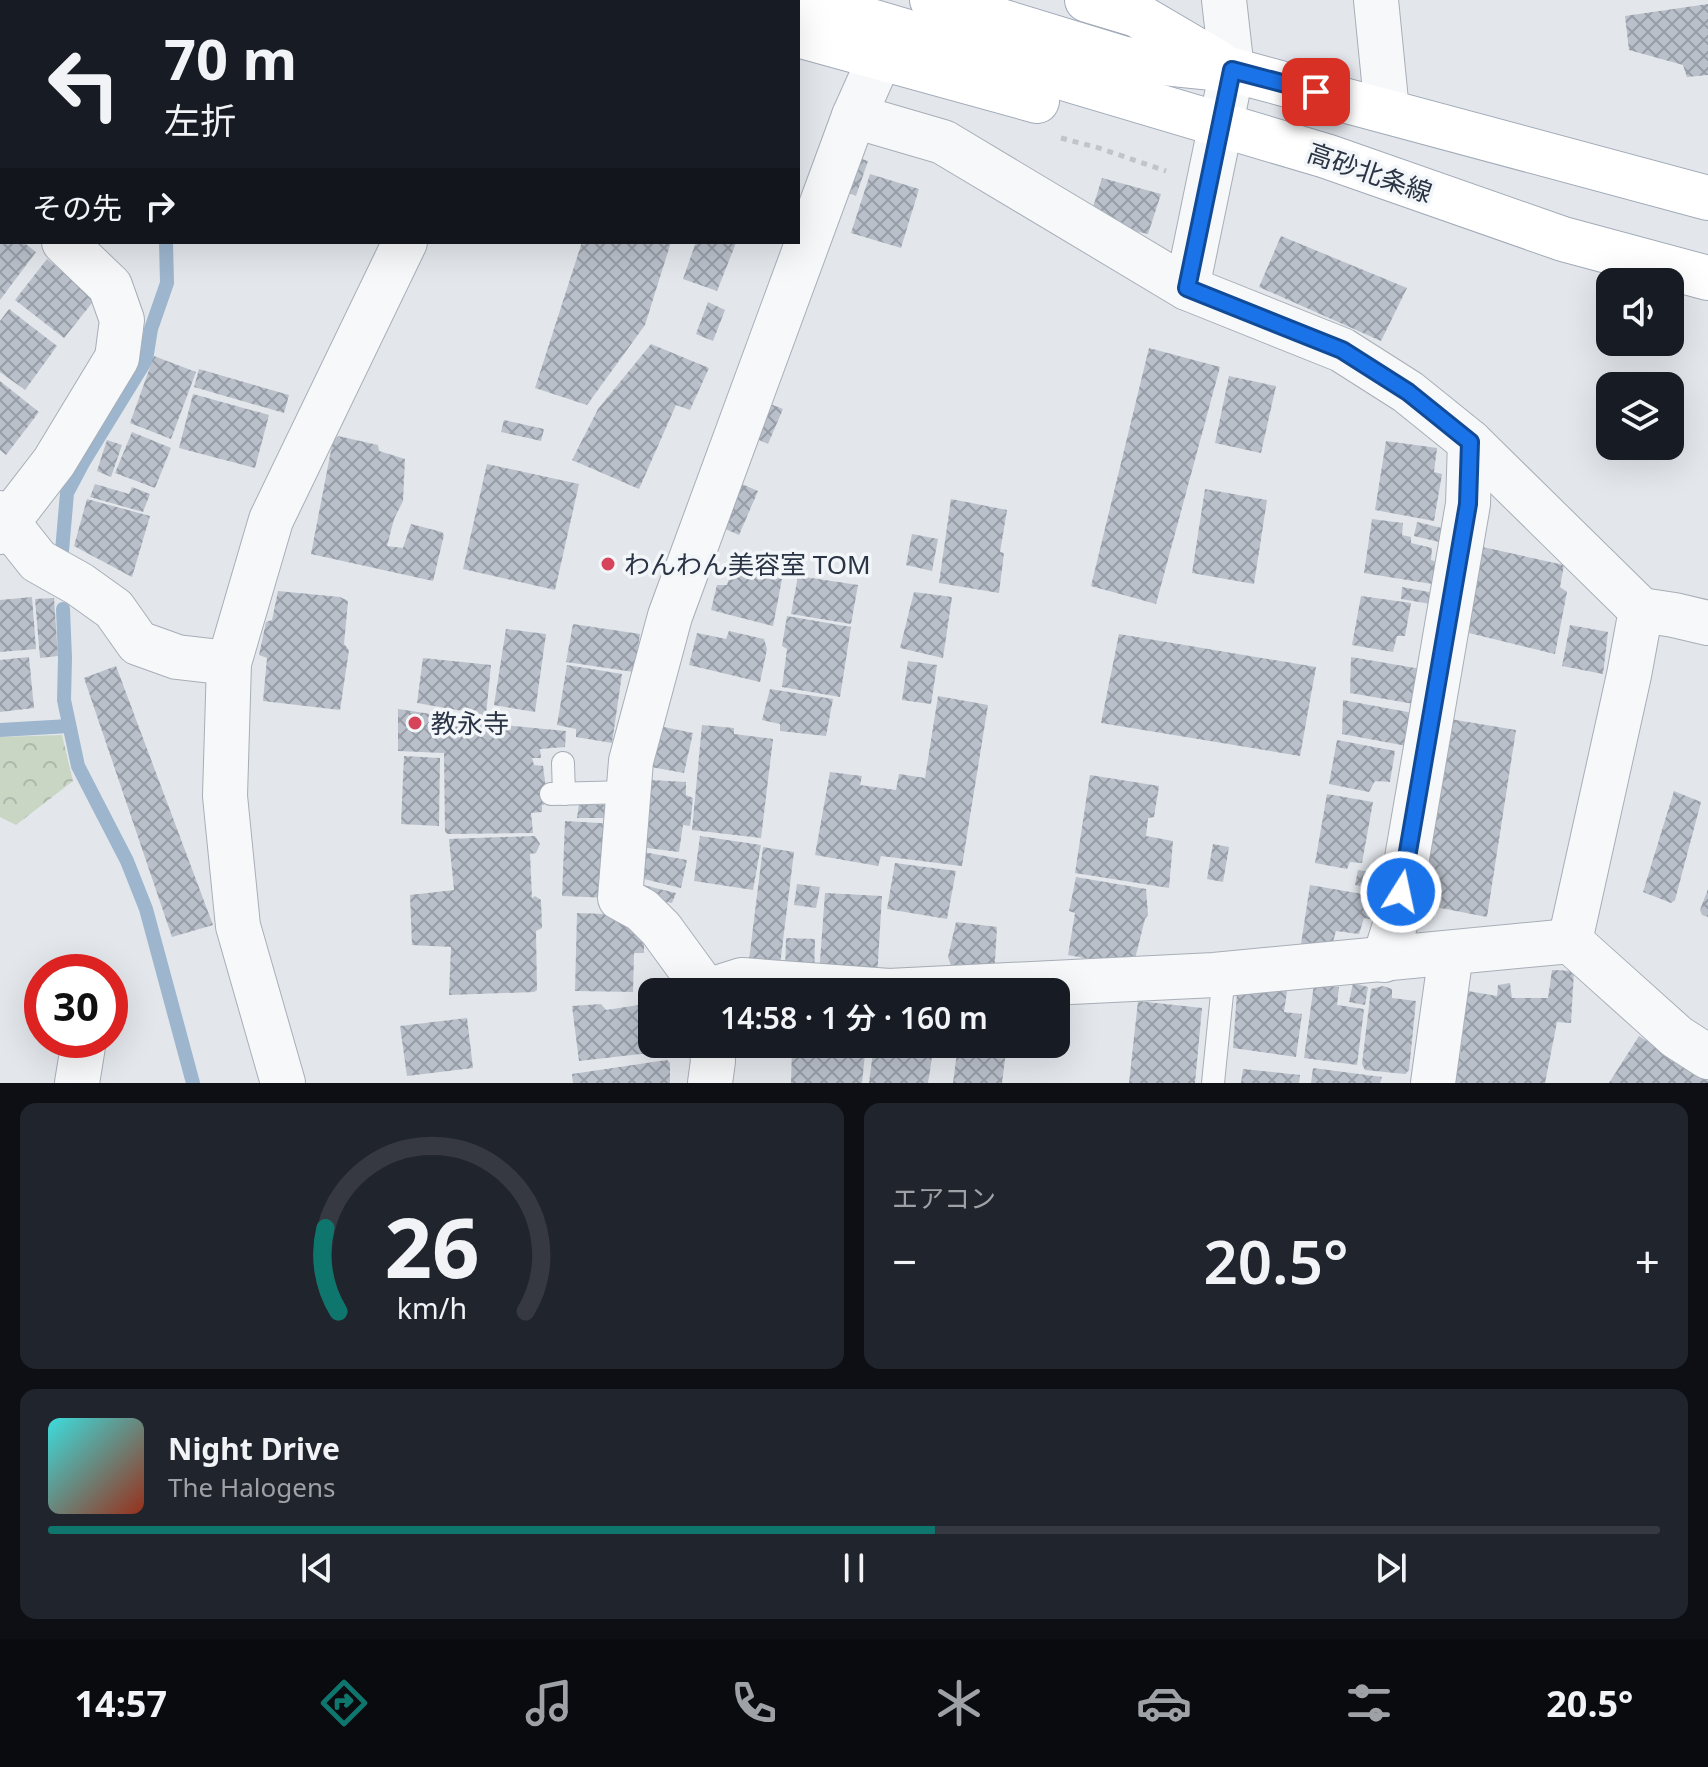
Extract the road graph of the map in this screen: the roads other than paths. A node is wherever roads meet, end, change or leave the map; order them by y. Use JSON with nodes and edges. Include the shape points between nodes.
{"nodes":[{"id":1,"x":800,"y":0,"type":"edge"},
{"id":2,"x":932,"y":0,"type":"edge"},
{"id":3,"x":1087,"y":0,"type":"edge"},
{"id":4,"x":1224,"y":0,"type":"edge"},
{"id":5,"x":1376,"y":0,"type":"edge"},
{"id":6,"x":800,"y":36,"type":"edge"},
{"id":7,"x":993,"y":38,"type":"junction"},
{"id":8,"x":880,"y":58,"type":"junction"},
{"id":9,"x":1232,"y":70,"type":"junction"},
{"id":10,"x":1387,"y":111,"type":"junction"},
{"id":11,"x":854,"y":116,"type":"junction"},
{"id":12,"x":1221,"y":126,"type":"junction"},
{"id":13,"x":1708,"y":198,"type":"edge"},
{"id":14,"x":66,"y":244,"type":"edge"},
{"id":15,"x":404,"y":244,"type":"edge"},
{"id":16,"x":1708,"y":278,"type":"edge"},
{"id":17,"x":1187,"y":288,"type":"junction"},
{"id":18,"x":1470,"y":442,"type":"junction"},
{"id":19,"x":3,"y":523,"type":"edge"},
{"id":20,"x":1641,"y":610,"type":"junction"},
{"id":21,"x":1708,"y":623,"type":"edge"},
{"id":22,"x":229,"y":663,"type":"junction"},
{"id":23,"x":563,"y":763,"type":"dead end"},
{"id":24,"x":628,"y":792,"type":"junction"},
{"id":25,"x":1570,"y":941,"type":"junction"},
{"id":26,"x":1451,"y":953,"type":"junction"},
{"id":27,"x":1384,"y":960,"type":"junction"},
{"id":28,"x":1224,"y":974,"type":"junction"},
{"id":29,"x":697,"y":978,"type":"edge"},
{"id":30,"x":1070,"y":982,"type":"edge"},
{"id":31,"x":1708,"y":1057,"type":"edge"},
{"id":32,"x":81,"y":1058,"type":"edge"},
{"id":33,"x":713,"y":1058,"type":"edge"},
{"id":34,"x":77,"y":1083,"type":"edge"},
{"id":35,"x":283,"y":1083,"type":"edge"},
{"id":36,"x":710,"y":1083,"type":"edge"},
{"id":37,"x":1213,"y":1083,"type":"edge"},
{"id":38,"x":1433,"y":1083,"type":"edge"}],
"edges":[{"from":1,"to":7,"type":"main road","name":"高砂北条線"},
{"from":2,"to":7,"type":"main road","name":"高砂北条線"},
{"from":3,"to":9,"type":"main road","via":[[1137,15]]},
{"from":4,"to":9,"type":"street"},
{"from":5,"to":10,"type":"street"},
{"from":6,"to":8,"type":"main road"},
{"from":7,"to":9,"type":"main road","name":"高砂北条線"},
{"from":7,"to":12,"type":"main road","name":"高砂北条線"},
{"from":8,"to":11,"type":"street"},
{"from":8,"to":12,"type":"main road","via":[[1107,120]]},
{"from":9,"to":10,"type":"main road","name":"高砂北条線"},
{"from":9,"to":12,"type":"street"},
{"from":10,"to":13,"type":"main road","name":"高砂北条線"},
{"from":11,"to":17,"type":"street","via":[[943,142]]},
{"from":11,"to":24,"type":"street","via":[[670,616],[631,761]]},
{"from":12,"to":16,"type":"main road","name":"高砂北条線","via":[[1326,156],[1563,239]]},
{"from":12,"to":17,"type":"street"},
{"from":14,"to":19,"type":"street","via":[[110,286],[122,320],[117,358],[54,462]]},
{"from":15,"to":22,"type":"street","via":[[271,520]]},
{"from":17,"to":18,"type":"street","via":[[1342,350],[1408,392]]},
{"from":18,"to":20,"type":"street"},
{"from":18,"to":27,"type":"street","via":[[1468,504],[1396,922]]},
{"from":19,"to":22,"type":"street","via":[[38,561],[114,609],[138,643],[177,657]]},
{"from":20,"to":21,"type":"street"},
{"from":20,"to":25,"type":"street"},
{"from":22,"to":35,"type":"street","via":[[225,796],[238,926]]},
{"from":23,"to":24,"type":"lane","via":[[558,794]]},
{"from":24,"to":29,"type":"street","via":[[620,898],[661,929]]},
{"from":25,"to":26,"type":"street"},
{"from":25,"to":31,"type":"street","via":[[1677,1037]]},
{"from":26,"to":27,"type":"street"},
{"from":26,"to":38,"type":"street"},
{"from":27,"to":28,"type":"street"},
{"from":28,"to":30,"type":"street"},
{"from":28,"to":37,"type":"lane"},
{"from":32,"to":34,"type":"street"},
{"from":33,"to":36,"type":"street"}]}
